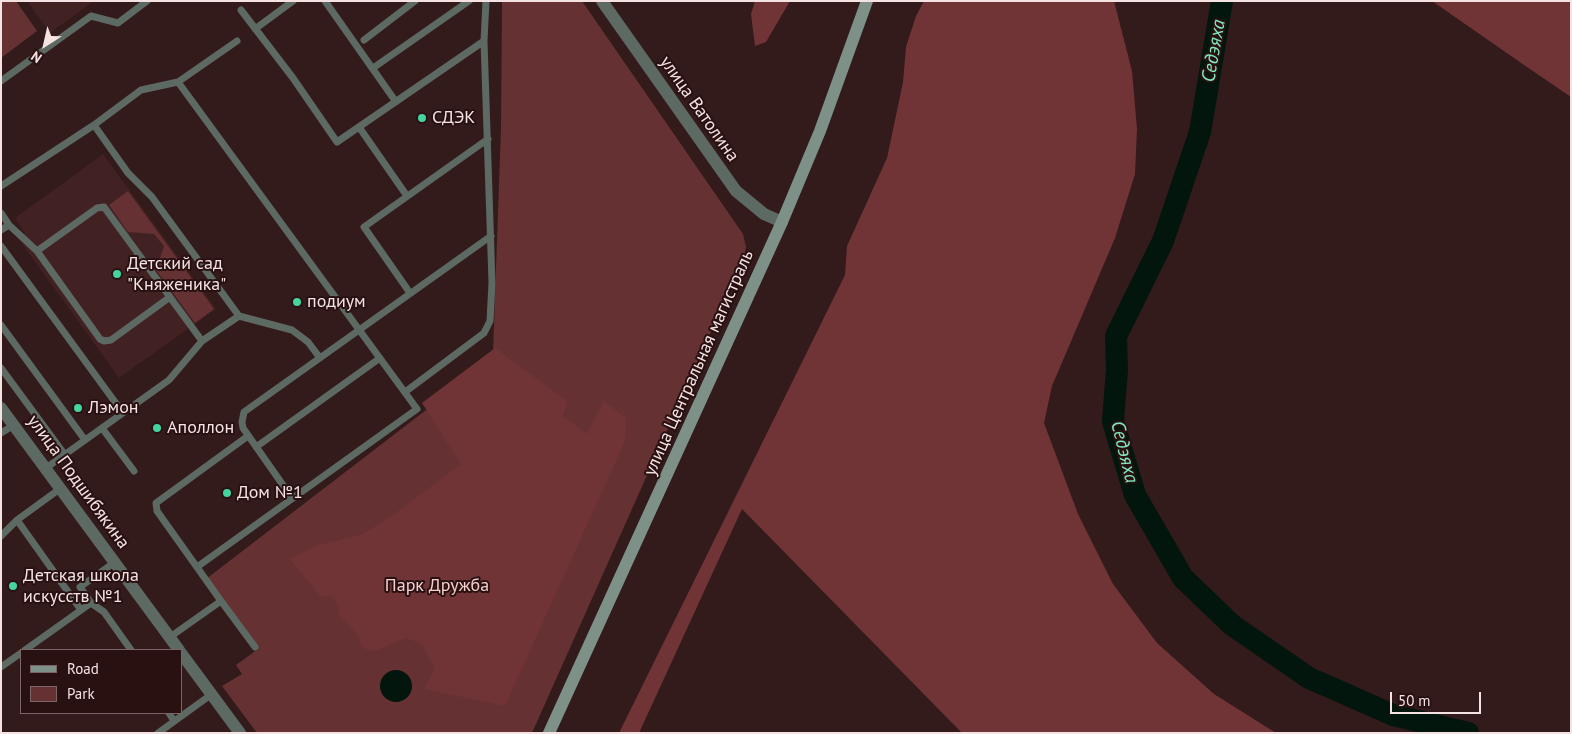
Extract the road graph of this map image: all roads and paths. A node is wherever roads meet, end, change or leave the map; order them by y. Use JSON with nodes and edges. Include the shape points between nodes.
{"nodes":[{"id":1,"x":147,"y":1,"type":"edge"},
{"id":2,"x":293,"y":1,"type":"edge"},
{"id":3,"x":325,"y":1,"type":"edge"},
{"id":4,"x":415,"y":1,"type":"edge"},
{"id":5,"x":469,"y":1,"type":"edge"},
{"id":6,"x":486,"y":1,"type":"edge"},
{"id":7,"x":602,"y":1,"type":"edge"},
{"id":8,"x":868,"y":1,"type":"edge"},
{"id":9,"x":241,"y":10,"type":"dead end"},
{"id":10,"x":255,"y":29,"type":"junction"},
{"id":11,"x":364,"y":40,"type":"dead end"},
{"id":12,"x":237,"y":41,"type":"dead end"},
{"id":13,"x":484,"y":41,"type":"junction"},
{"id":14,"x":373,"y":68,"type":"junction"},
{"id":15,"x":1,"y":81,"type":"edge"},
{"id":16,"x":178,"y":82,"type":"junction"},
{"id":17,"x":396,"y":102,"type":"junction"},
{"id":18,"x":94,"y":125,"type":"junction"},
{"id":19,"x":359,"y":128,"type":"junction"},
{"id":20,"x":488,"y":139,"type":"junction"},
{"id":21,"x":1,"y":186,"type":"edge"},
{"id":22,"x":407,"y":196,"type":"junction"},
{"id":23,"x":1,"y":213,"type":"edge"},
{"id":24,"x":782,"y":222,"type":"junction"},
{"id":25,"x":9,"y":225,"type":"junction"},
{"id":26,"x":1,"y":230,"type":"edge"},
{"id":27,"x":491,"y":236,"type":"junction"},
{"id":28,"x":1,"y":246,"type":"edge"},
{"id":29,"x":37,"y":251,"type":"junction"},
{"id":30,"x":410,"y":293,"type":"junction"},
{"id":31,"x":170,"y":297,"type":"junction"},
{"id":32,"x":239,"y":316,"type":"junction"},
{"id":33,"x":1,"y":325,"type":"edge"},
{"id":34,"x":359,"y":330,"type":"junction"},
{"id":35,"x":202,"y":341,"type":"junction"},
{"id":36,"x":320,"y":358,"type":"junction"},
{"id":37,"x":380,"y":358,"type":"junction"},
{"id":38,"x":1,"y":368,"type":"edge"},
{"id":39,"x":405,"y":392,"type":"junction"},
{"id":40,"x":1,"y":408,"type":"edge"},
{"id":41,"x":123,"y":413,"type":"junction"},
{"id":42,"x":14,"y":425,"type":"junction"},
{"id":43,"x":102,"y":428,"type":"junction"},
{"id":44,"x":1,"y":434,"type":"edge"},
{"id":45,"x":248,"y":436,"type":"junction"},
{"id":46,"x":85,"y":440,"type":"junction"},
{"id":47,"x":256,"y":447,"type":"junction"},
{"id":48,"x":65,"y":455,"type":"junction"},
{"id":49,"x":46,"y":468,"type":"junction"},
{"id":50,"x":134,"y":471,"type":"dead end"},
{"id":51,"x":61,"y":488,"type":"junction"},
{"id":52,"x":292,"y":498,"type":"junction"},
{"id":53,"x":17,"y":520,"type":"junction"},
{"id":54,"x":1,"y":536,"type":"edge"},
{"id":55,"x":115,"y":562,"type":"junction"},
{"id":56,"x":197,"y":567,"type":"junction"},
{"id":57,"x":64,"y":585,"type":"junction"},
{"id":58,"x":80,"y":587,"type":"junction"},
{"id":59,"x":221,"y":601,"type":"junction"},
{"id":60,"x":91,"y":603,"type":"junction"},
{"id":61,"x":81,"y":610,"type":"junction"},
{"id":62,"x":170,"y":637,"type":"junction"},
{"id":63,"x":255,"y":647,"type":"dead end"},
{"id":64,"x":26,"y":649,"type":"edge"},
{"id":65,"x":130,"y":649,"type":"edge"},
{"id":66,"x":178,"y":649,"type":"edge"},
{"id":67,"x":20,"y":654,"type":"edge"},
{"id":68,"x":182,"y":655,"type":"edge"},
{"id":69,"x":1,"y":667,"type":"edge"},
{"id":70,"x":212,"y":694,"type":"junction"},
{"id":71,"x":170,"y":714,"type":"edge"},
{"id":72,"x":174,"y":721,"type":"junction"},
{"id":73,"x":158,"y":733,"type":"edge"},
{"id":74,"x":240,"y":733,"type":"edge"},
{"id":75,"x":549,"y":733,"type":"edge"}],
"edges":[{"from":1,"to":15,"type":"lane","via":[[118,23],[91,16]]},
{"from":2,"to":10,"type":"lane"},
{"from":3,"to":14,"type":"lane"},
{"from":4,"to":11,"type":"lane"},
{"from":5,"to":14,"type":"lane"},
{"from":6,"to":13,"type":"lane"},
{"from":7,"to":24,"type":"street","name":"улица Ватолина","via":[[736,191],[764,214]]},
{"from":8,"to":24,"type":"main road","name":"улица Центральная магистраль"},
{"from":9,"to":10,"type":"lane"},
{"from":10,"to":19,"type":"lane","via":[[338,142]]},
{"from":12,"to":16,"type":"lane"},
{"from":13,"to":17,"type":"lane"},
{"from":13,"to":20,"type":"lane"},
{"from":14,"to":17,"type":"lane"},
{"from":16,"to":18,"type":"lane","via":[[141,90]]},
{"from":16,"to":34,"type":"lane"},
{"from":17,"to":19,"type":"lane"},
{"from":18,"to":21,"type":"lane"},
{"from":18,"to":32,"type":"lane","via":[[128,173],[152,197]]},
{"from":19,"to":22,"type":"lane"},
{"from":20,"to":22,"type":"lane"},
{"from":20,"to":27,"type":"lane"},
{"from":22,"to":30,"type":"lane","via":[[364,227]]},
{"from":23,"to":25,"type":"lane"},
{"from":24,"to":75,"type":"main road","name":"улица Центральная магистраль"},
{"from":25,"to":26,"type":"lane"},
{"from":25,"to":29,"type":"lane"},
{"from":27,"to":30,"type":"lane"},
{"from":27,"to":39,"type":"lane","via":[[492,283],[488,328]]},
{"from":28,"to":41,"type":"lane"},
{"from":29,"to":31,"type":"lane","via":[[97,208],[104,208]]},
{"from":29,"to":31,"type":"lane","via":[[104,341],[111,340]]},
{"from":30,"to":34,"type":"lane"},
{"from":31,"to":35,"type":"lane"},
{"from":32,"to":35,"type":"lane"},
{"from":32,"to":36,"type":"lane","via":[[292,330],[308,342]]},
{"from":33,"to":46,"type":"lane"},
{"from":34,"to":36,"type":"lane"},
{"from":34,"to":37,"type":"lane"},
{"from":35,"to":41,"type":"lane","via":[[168,380]]},
{"from":36,"to":45,"type":"lane","via":[[247,409],[242,422]]},
{"from":37,"to":39,"type":"lane"},
{"from":37,"to":47,"type":"lane"},
{"from":38,"to":48,"type":"lane"},
{"from":39,"to":52,"type":"lane","via":[[418,409]]},
{"from":40,"to":42,"type":"street","name":"улица Подшибякина"},
{"from":41,"to":43,"type":"lane"},
{"from":42,"to":44,"type":"lane"},
{"from":42,"to":49,"type":"street","name":"улица Подшибякина"},
{"from":43,"to":46,"type":"lane"},
{"from":43,"to":50,"type":"lane"},
{"from":45,"to":47,"type":"lane"},
{"from":45,"to":56,"type":"lane","via":[[156,503],[157,511]]},
{"from":46,"to":48,"type":"lane"},
{"from":47,"to":52,"type":"lane"},
{"from":48,"to":49,"type":"lane"},
{"from":49,"to":51,"type":"street","name":"улица Подшибякина"},
{"from":51,"to":53,"type":"lane"},
{"from":51,"to":55,"type":"street","name":"улица Подшибякина"},
{"from":52,"to":56,"type":"lane"},
{"from":53,"to":54,"type":"lane"},
{"from":53,"to":57,"type":"lane"},
{"from":55,"to":58,"type":"lane"},
{"from":55,"to":62,"type":"street","name":"улица Подшибякина"},
{"from":56,"to":59,"type":"lane"},
{"from":57,"to":58,"type":"lane"},
{"from":57,"to":61,"type":"lane"},
{"from":58,"to":60,"type":"lane"},
{"from":59,"to":62,"type":"lane"},
{"from":59,"to":63,"type":"lane"},
{"from":60,"to":61,"type":"lane"},
{"from":60,"to":65,"type":"lane","via":[[104,612]]},
{"from":61,"to":64,"type":"lane"},
{"from":62,"to":66,"type":"street","name":"улица Подшибякина"},
{"from":67,"to":69,"type":"lane"},
{"from":68,"to":70,"type":"street","name":"улица Подшибякина"},
{"from":70,"to":72,"type":"lane"},
{"from":70,"to":74,"type":"street","name":"улица Подшибякина"},
{"from":71,"to":72,"type":"lane"},
{"from":72,"to":73,"type":"lane"}]}
